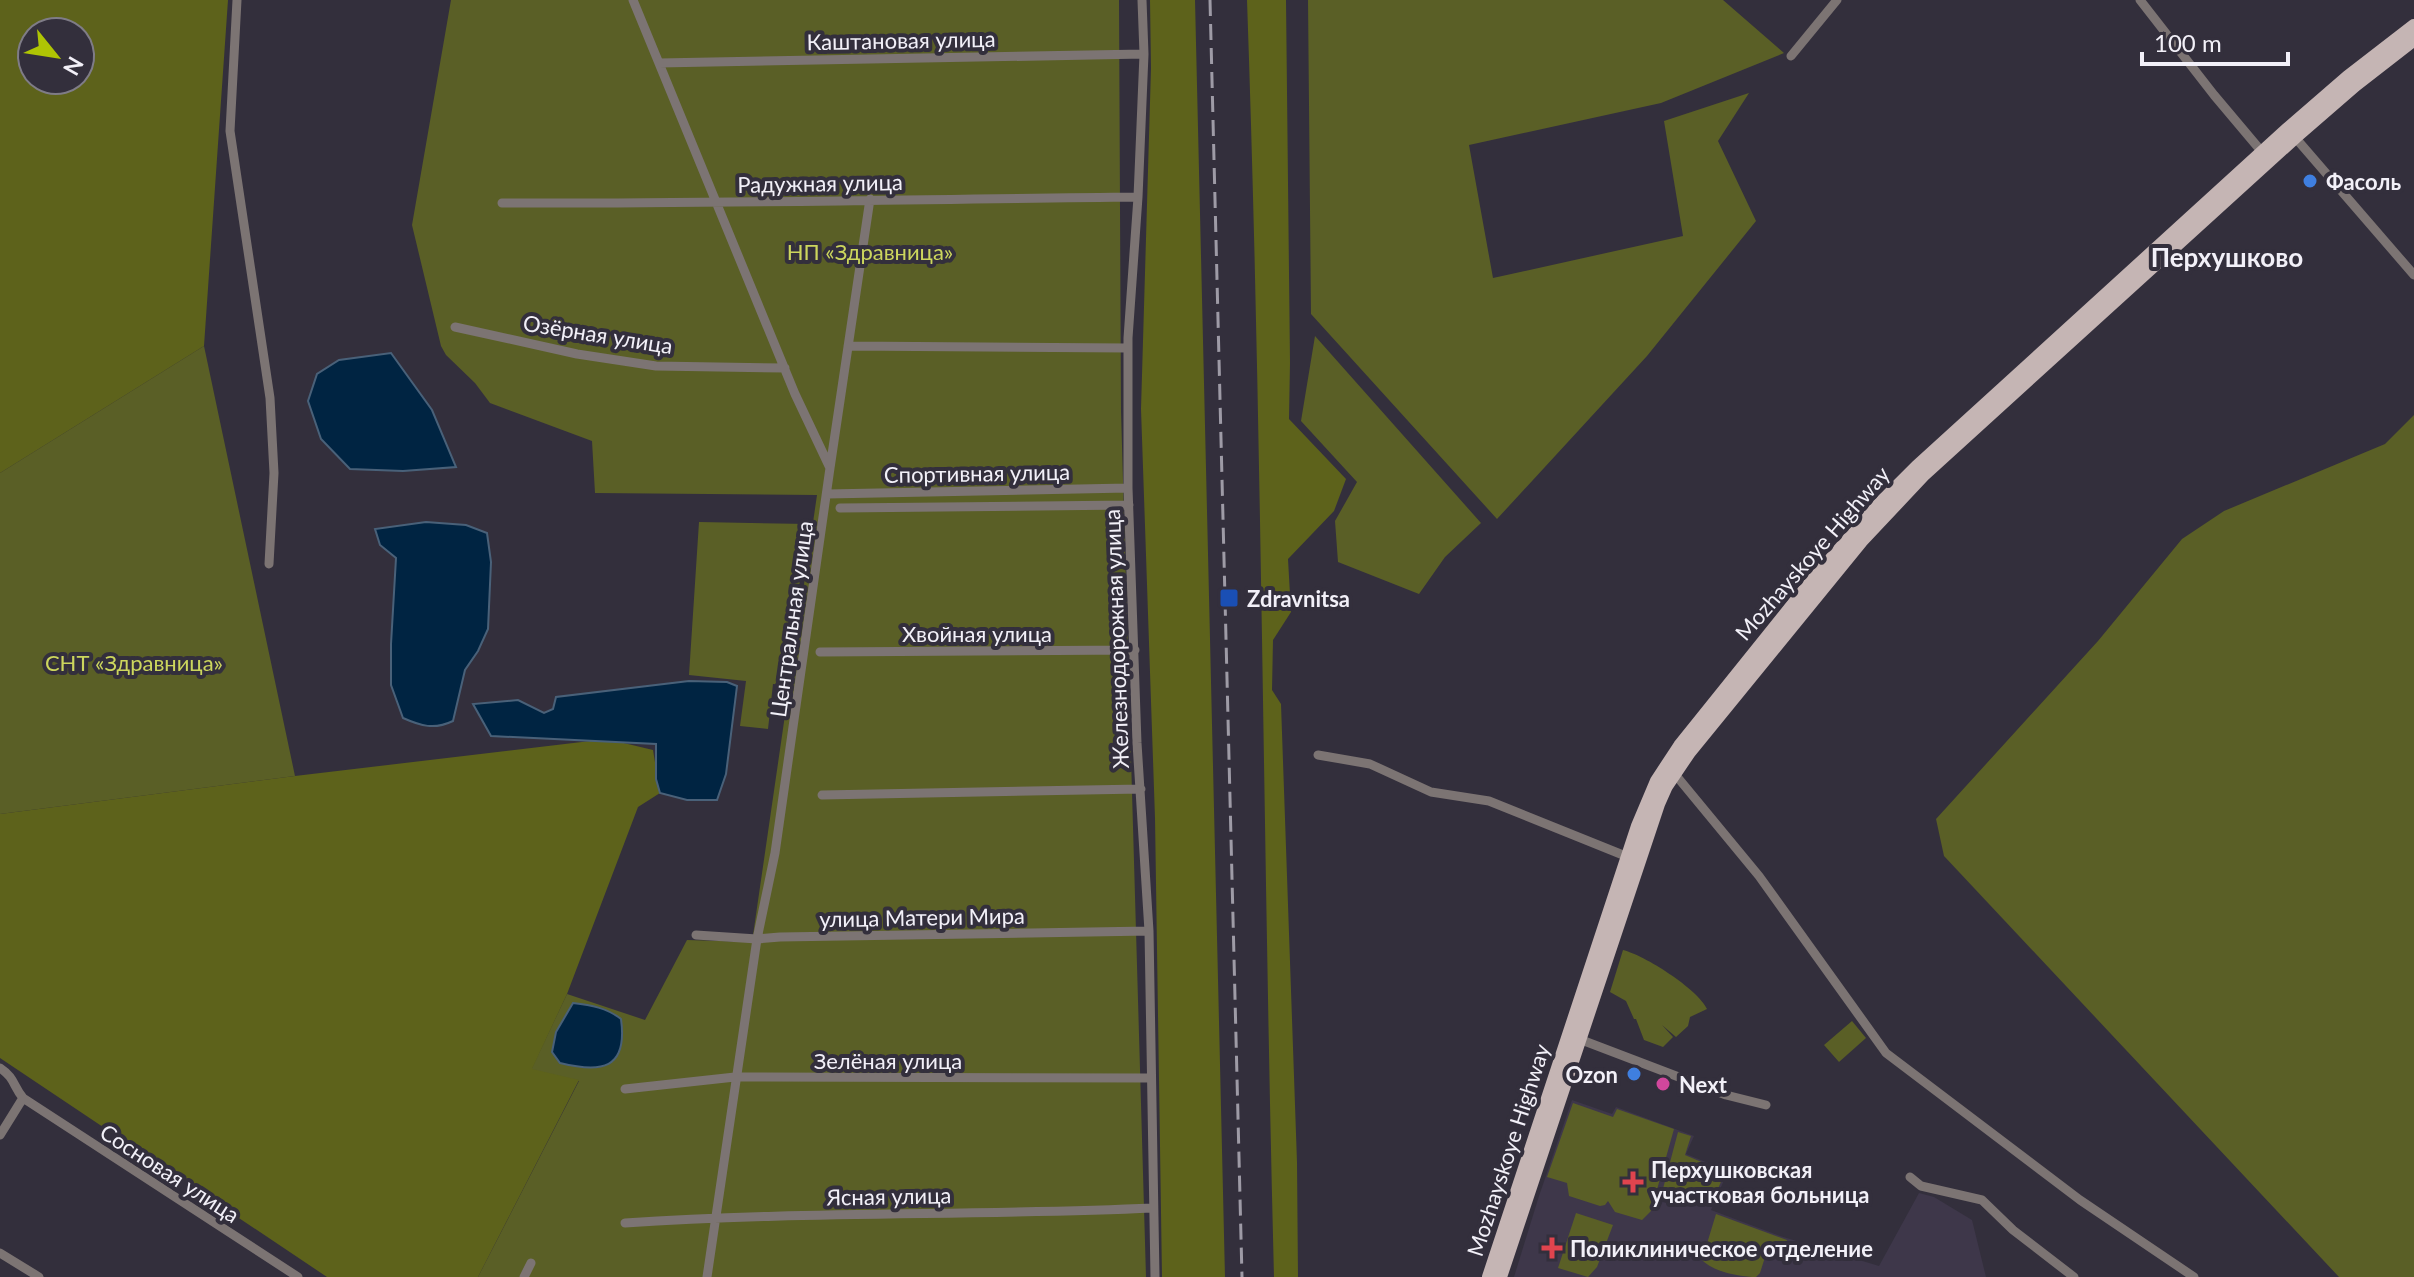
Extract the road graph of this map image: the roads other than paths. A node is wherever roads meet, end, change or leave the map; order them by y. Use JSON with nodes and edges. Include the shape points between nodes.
{"nodes":[{"id":1,"x":237,"y":0,"type":"edge"},
{"id":2,"x":633,"y":0,"type":"edge"},
{"id":3,"x":1142,"y":0,"type":"edge"},
{"id":4,"x":1837,"y":0,"type":"edge"},
{"id":5,"x":2140,"y":0,"type":"edge"},
{"id":6,"x":2414,"y":26,"type":"edge"},
{"id":7,"x":2414,"y":39,"type":"edge"},
{"id":8,"x":1144,"y":54,"type":"junction"},
{"id":9,"x":1791,"y":56,"type":"dead end"},
{"id":10,"x":659,"y":63,"type":"junction"},
{"id":11,"x":2291,"y":133,"type":"junction"},
{"id":12,"x":2262,"y":152,"type":"junction"},
{"id":13,"x":1138,"y":197,"type":"junction"},
{"id":14,"x":870,"y":199,"type":"junction"},
{"id":15,"x":502,"y":203,"type":"dead end"},
{"id":16,"x":717,"y":204,"type":"junction"},
{"id":17,"x":2414,"y":275,"type":"edge"},
{"id":18,"x":455,"y":327,"type":"dead end"},
{"id":19,"x":848,"y":346,"type":"junction"},
{"id":20,"x":1128,"y":348,"type":"junction"},
{"id":21,"x":785,"y":368,"type":"junction"},
{"id":22,"x":830,"y":468,"type":"junction"},
{"id":23,"x":1128,"y":488,"type":"junction"},
{"id":24,"x":827,"y":494,"type":"junction"},
{"id":25,"x":1129,"y":505,"type":"junction"},
{"id":26,"x":840,"y":508,"type":"dead end"},
{"id":27,"x":269,"y":564,"type":"dead end"},
{"id":28,"x":1135,"y":650,"type":"junction"},
{"id":29,"x":820,"y":652,"type":"dead end"},
{"id":30,"x":1318,"y":755,"type":"dead end"},
{"id":31,"x":1674,"y":773,"type":"junction"},
{"id":32,"x":1141,"y":789,"type":"junction"},
{"id":33,"x":822,"y":795,"type":"dead end"},
{"id":34,"x":1628,"y":857,"type":"junction"},
{"id":35,"x":1149,"y":931,"type":"junction"},
{"id":36,"x":696,"y":935,"type":"dead end"},
{"id":37,"x":757,"y":939,"type":"junction"},
{"id":38,"x":1579,"y":1039,"type":"junction"},
{"id":39,"x":0,"y":1068,"type":"edge"},
{"id":40,"x":735,"y":1077,"type":"junction"},
{"id":41,"x":1151,"y":1078,"type":"junction"},
{"id":42,"x":625,"y":1089,"type":"dead end"},
{"id":43,"x":23,"y":1098,"type":"junction"},
{"id":44,"x":1766,"y":1105,"type":"dead end"},
{"id":45,"x":0,"y":1135,"type":"edge"},
{"id":46,"x":1910,"y":1177,"type":"dead end"},
{"id":47,"x":1153,"y":1208,"type":"junction"},
{"id":48,"x":716,"y":1217,"type":"junction"},
{"id":49,"x":625,"y":1223,"type":"dead end"},
{"id":50,"x":0,"y":1253,"type":"edge"},
{"id":51,"x":531,"y":1263,"type":"dead end"},
{"id":52,"x":39,"y":1277,"type":"edge"},
{"id":53,"x":298,"y":1277,"type":"edge"},
{"id":54,"x":524,"y":1277,"type":"edge"},
{"id":55,"x":707,"y":1277,"type":"edge"},
{"id":56,"x":1155,"y":1277,"type":"edge"},
{"id":57,"x":1489,"y":1277,"type":"edge"},
{"id":58,"x":1500,"y":1277,"type":"edge"},
{"id":59,"x":2074,"y":1277,"type":"edge"},
{"id":60,"x":2194,"y":1277,"type":"edge"}],
"edges":[{"from":1,"to":27,"type":"street","via":[[230,131],[270,398],[274,473]]},
{"from":2,"to":10,"type":"street"},
{"from":3,"to":8,"type":"street","name":"Железнодорожная улица"},
{"from":4,"to":9,"type":"street"},
{"from":5,"to":12,"type":"street"},
{"from":6,"to":11,"type":"main road","name":"Mozhayskoye Highway","via":[[2348,77]]},
{"from":7,"to":11,"type":"main road","name":"Mozhayskoye Highway"},
{"from":8,"to":10,"type":"street","name":"Каштановая улица"},
{"from":8,"to":13,"type":"street","name":"Железнодорожная улица"},
{"from":10,"to":16,"type":"street"},
{"from":11,"to":12,"type":"main road","name":"Mozhayskoye Highway"},
{"from":11,"to":17,"type":"street"},
{"from":11,"to":31,"type":"main road","name":"Mozhayskoye Highway","via":[[1924,474],[1832,575]]},
{"from":12,"to":34,"type":"main road","name":"Mozhayskoye Highway","via":[[1970,418],[1853,534],[1665,767]]},
{"from":13,"to":14,"type":"street","name":"Радужная улица"},
{"from":13,"to":20,"type":"street","name":"Железнодорожная улица"},
{"from":14,"to":16,"type":"street","name":"Радужная улица"},
{"from":14,"to":19,"type":"street","name":"Центральная улица"},
{"from":15,"to":16,"type":"street","name":"Радужная улица"},
{"from":16,"to":21,"type":"street"},
{"from":18,"to":21,"type":"street","name":"Озёрная улица","via":[[656,366]]},
{"from":19,"to":20,"type":"street"},
{"from":19,"to":22,"type":"street","name":"Центральная улица"},
{"from":20,"to":23,"type":"street","name":"Железнодорожная улица"},
{"from":21,"to":22,"type":"street"},
{"from":22,"to":24,"type":"street","name":"Центральная улица"},
{"from":23,"to":24,"type":"street","name":"Спортивная улица"},
{"from":23,"to":25,"type":"street","name":"Железнодорожная улица"},
{"from":24,"to":37,"type":"street","name":"Центральная улица","via":[[775,853]]},
{"from":25,"to":26,"type":"street"},
{"from":25,"to":28,"type":"street","name":"Железнодорожная улица"},
{"from":28,"to":29,"type":"street","name":"Хвойная улица"},
{"from":28,"to":32,"type":"street","name":"Железнодорожная улица"},
{"from":30,"to":34,"type":"street","via":[[1370,764],[1431,792],[1489,801]]},
{"from":31,"to":38,"type":"main road","name":"Mozhayskoye Highway","via":[[1653,816]]},
{"from":31,"to":60,"type":"street","via":[[1759,876],[1886,1053],[2080,1200]]},
{"from":32,"to":33,"type":"street"},
{"from":32,"to":35,"type":"street","name":"Железнодорожная улица"},
{"from":34,"to":57,"type":"main road","name":"Mozhayskoye Highway"},
{"from":35,"to":37,"type":"street","name":"улица Матери Мира"},
{"from":35,"to":41,"type":"street","name":"Железнодорожная улица"},
{"from":36,"to":37,"type":"street","name":"улица Матери Мира"},
{"from":37,"to":40,"type":"street","name":"Центральная улица"},
{"from":38,"to":44,"type":"street"},
{"from":38,"to":58,"type":"main road","name":"Mozhayskoye Highway"},
{"from":39,"to":43,"type":"street","name":"Сосновая улица"},
{"from":40,"to":41,"type":"street","name":"Зелёная улица"},
{"from":40,"to":42,"type":"street","name":"Зелёная улица"},
{"from":40,"to":48,"type":"street","name":"Центральная улица"},
{"from":41,"to":47,"type":"street","name":"Железнодорожная улица"},
{"from":43,"to":45,"type":"street"},
{"from":43,"to":53,"type":"street","name":"Сосновая улица"},
{"from":46,"to":59,"type":"street","via":[[1921,1186],[1982,1200]]},
{"from":47,"to":48,"type":"street","name":"Ясная улица"},
{"from":47,"to":56,"type":"street","name":"Железнодорожная улица"},
{"from":48,"to":49,"type":"street","name":"Ясная улица"},
{"from":48,"to":55,"type":"street","name":"Центральная улица"},
{"from":50,"to":52,"type":"street"},
{"from":51,"to":54,"type":"street"}]}
